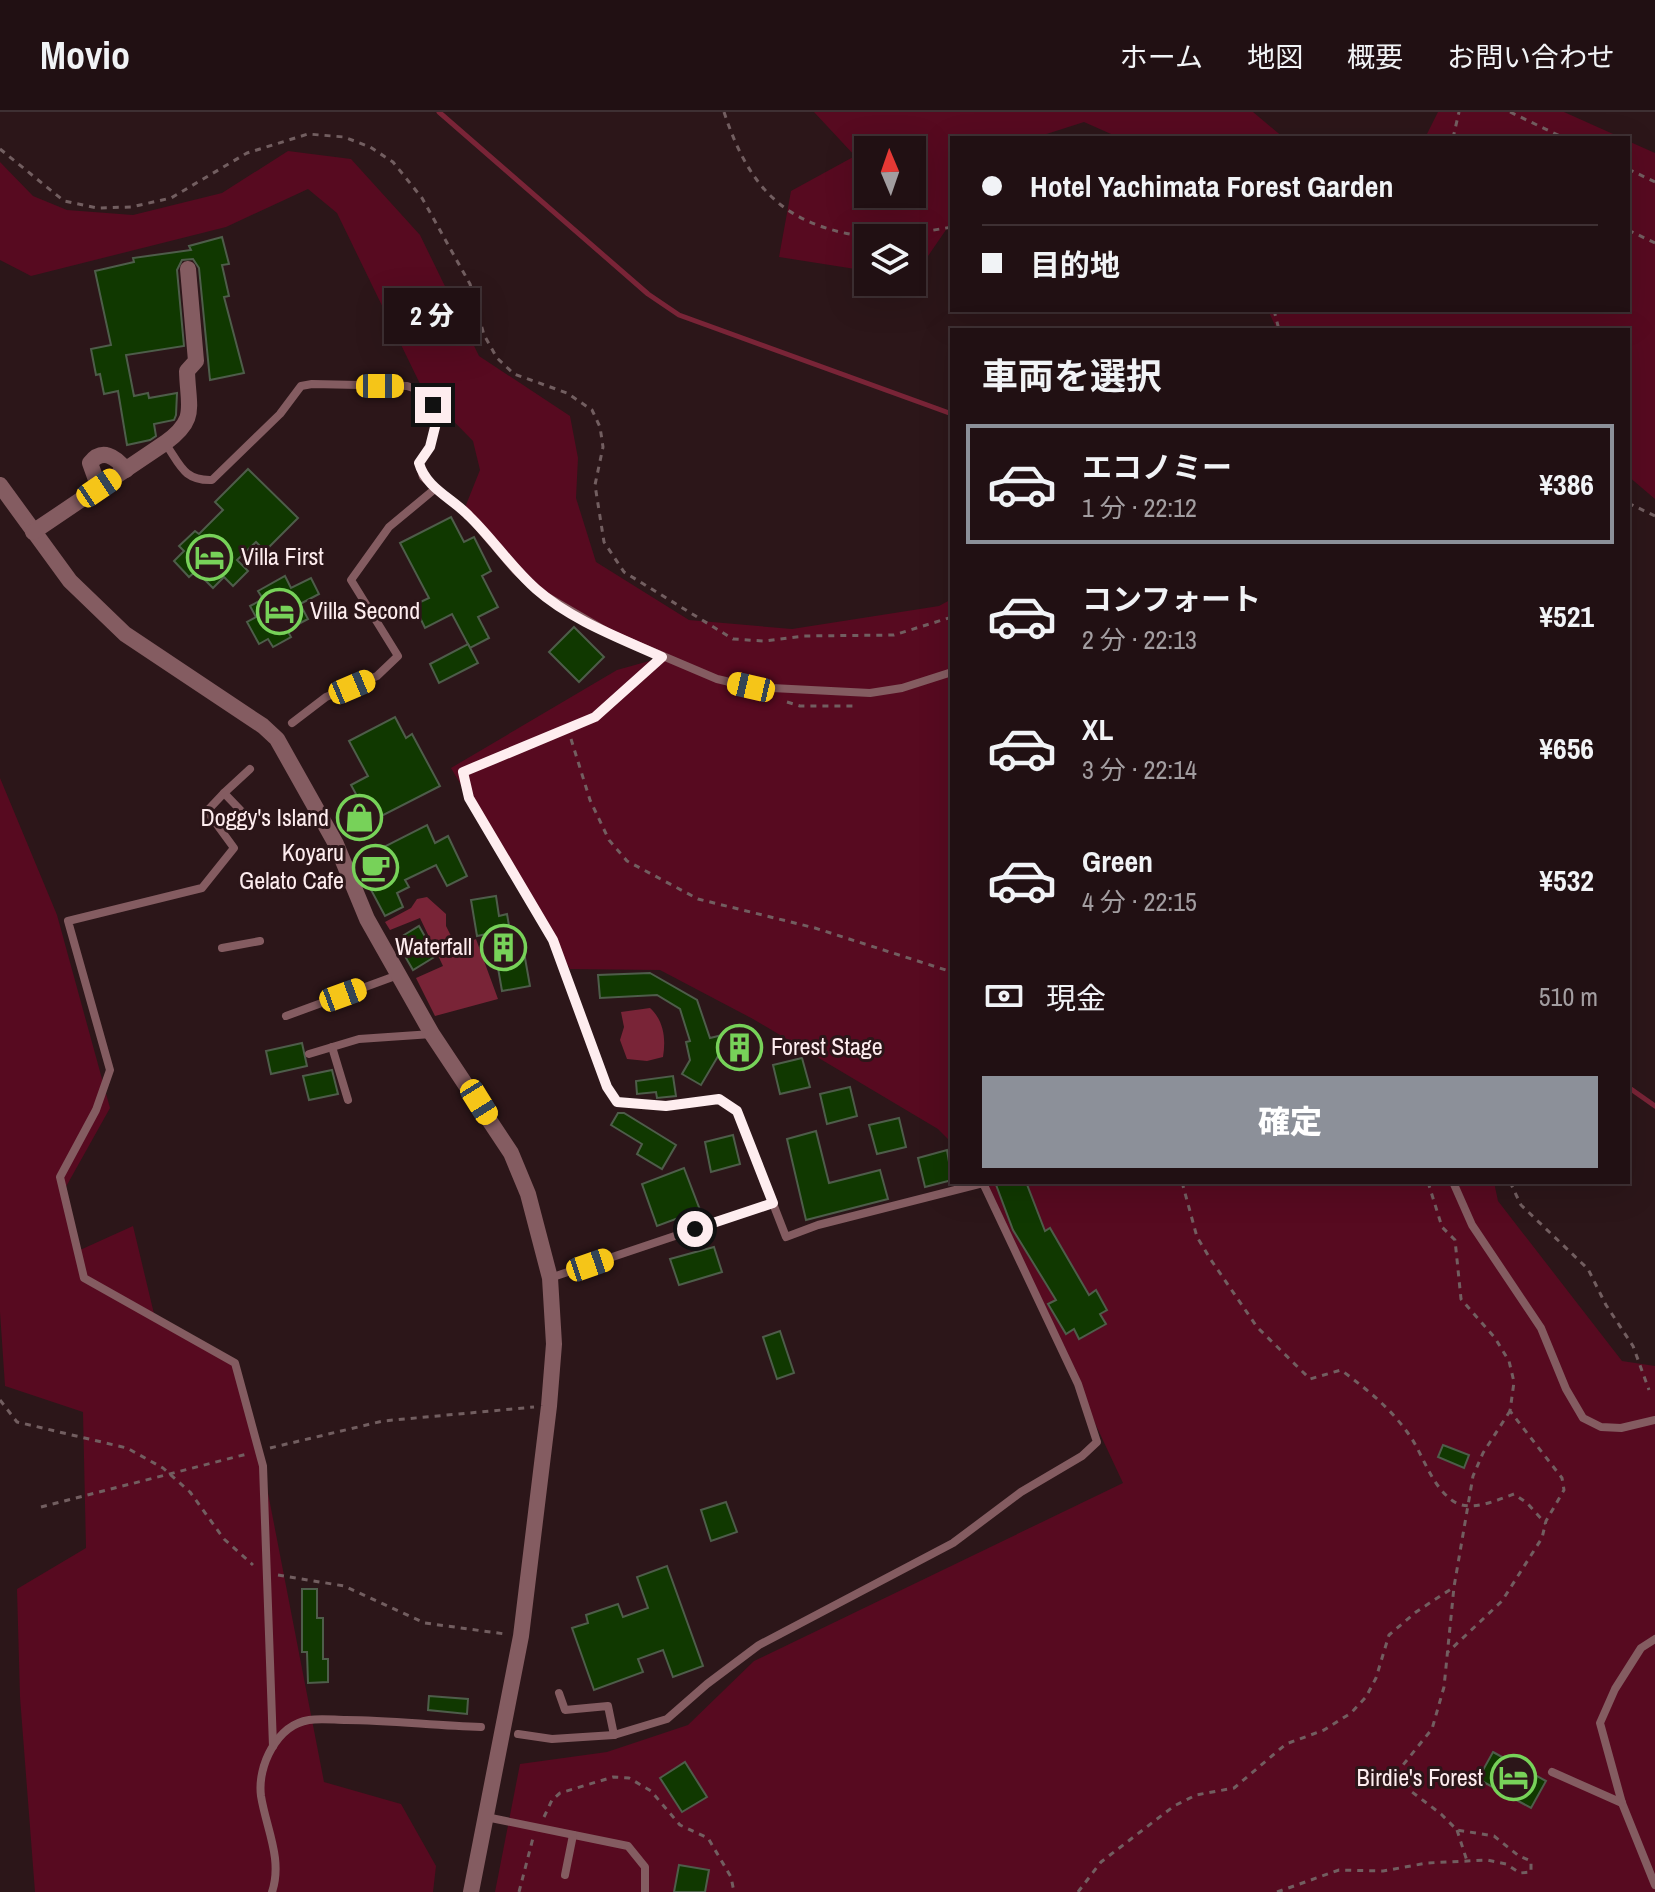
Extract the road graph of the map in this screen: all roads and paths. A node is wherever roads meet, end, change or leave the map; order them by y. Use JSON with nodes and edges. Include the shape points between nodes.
{"nodes":[{"id":1,"x":724,"y":112,"type":"edge"},
{"id":2,"x":1459,"y":112,"type":"edge"},
{"id":3,"x":1510,"y":112,"type":"edge"},
{"id":4,"x":1453,"y":136,"type":"edge"},
{"id":5,"x":1560,"y":136,"type":"edge"},
{"id":6,"x":0,"y":149,"type":"edge"},
{"id":7,"x":1630,"y":170,"type":"edge"},
{"id":8,"x":1655,"y":182,"type":"edge"},
{"id":9,"x":950,"y":227,"type":"edge"},
{"id":10,"x":926,"y":231,"type":"edge"},
{"id":11,"x":1630,"y":231,"type":"edge"},
{"id":12,"x":854,"y":235,"type":"edge"},
{"id":13,"x":1655,"y":243,"type":"edge"},
{"id":14,"x":188,"y":269,"type":"dead end"},
{"id":15,"x":165,"y":443,"type":"junction"},
{"id":16,"x":126,"y":470,"type":"junction"},
{"id":17,"x":0,"y":485,"type":"edge"},
{"id":18,"x":99,"y":488,"type":"junction"},
{"id":19,"x":436,"y":488,"type":"junction"},
{"id":20,"x":1630,"y":504,"type":"edge"},
{"id":21,"x":1655,"y":516,"type":"edge"},
{"id":22,"x":33,"y":532,"type":"junction"},
{"id":23,"x":950,"y":618,"type":"edge"},
{"id":24,"x":662,"y":657,"type":"junction"},
{"id":25,"x":950,"y":673,"type":"edge"},
{"id":26,"x":292,"y":723,"type":"dead end"},
{"id":27,"x":568,"y":728,"type":"junction"},
{"id":28,"x":250,"y":769,"type":"dead end"},
{"id":29,"x":224,"y":793,"type":"junction"},
{"id":30,"x":248,"y":818,"type":"dead end"},
{"id":31,"x":260,"y":941,"type":"dead end"},
{"id":32,"x":222,"y":948,"type":"dead end"},
{"id":33,"x":950,"y":971,"type":"edge"},
{"id":34,"x":399,"y":975,"type":"junction"},
{"id":35,"x":286,"y":1016,"type":"dead end"},
{"id":36,"x":432,"y":1034,"type":"junction"},
{"id":37,"x":332,"y":1047,"type":"junction"},
{"id":38,"x":309,"y":1054,"type":"dead end"},
{"id":39,"x":348,"y":1100,"type":"dead end"},
{"id":40,"x":979,"y":1184,"type":"edge"},
{"id":41,"x":983,"y":1184,"type":"edge"},
{"id":42,"x":1183,"y":1184,"type":"edge"},
{"id":43,"x":1429,"y":1184,"type":"edge"},
{"id":44,"x":1454,"y":1184,"type":"edge"},
{"id":45,"x":1511,"y":1184,"type":"edge"},
{"id":46,"x":773,"y":1203,"type":"junction"},
{"id":47,"x":550,"y":1278,"type":"junction"},
{"id":48,"x":1649,"y":1390,"type":"dead end"},
{"id":49,"x":549,"y":1406,"type":"junction"},
{"id":50,"x":1510,"y":1411,"type":"junction"},
{"id":51,"x":1655,"y":1420,"type":"edge"},
{"id":52,"x":266,"y":1449,"type":"dead end"},
{"id":53,"x":251,"y":1453,"type":"dead end"},
{"id":54,"x":1466,"y":1506,"type":"junction"},
{"id":55,"x":41,"y":1507,"type":"dead end"},
{"id":56,"x":1546,"y":1524,"type":"junction"},
{"id":57,"x":1454,"y":1587,"type":"junction"},
{"id":58,"x":1655,"y":1639,"type":"edge"},
{"id":59,"x":1448,"y":1652,"type":"junction"},
{"id":60,"x":559,"y":1693,"type":"dead end"},
{"id":61,"x":481,"y":1727,"type":"dead end"},
{"id":62,"x":518,"y":1734,"type":"dead end"},
{"id":63,"x":614,"y":1735,"type":"junction"},
{"id":64,"x":273,"y":1746,"type":"junction"},
{"id":65,"x":1552,"y":1772,"type":"dead end"},
{"id":66,"x":1622,"y":1803,"type":"junction"},
{"id":67,"x":486,"y":1817,"type":"junction"},
{"id":68,"x":540,"y":1828,"type":"junction"},
{"id":69,"x":1457,"y":1830,"type":"junction"},
{"id":70,"x":573,"y":1835,"type":"junction"},
{"id":71,"x":1468,"y":1862,"type":"junction"},
{"id":72,"x":565,"y":1875,"type":"dead end"},
{"id":73,"x":1655,"y":1885,"type":"edge"},
{"id":74,"x":272,"y":1892,"type":"edge"},
{"id":75,"x":471,"y":1892,"type":"edge"},
{"id":76,"x":519,"y":1892,"type":"edge"},
{"id":77,"x":645,"y":1892,"type":"edge"},
{"id":78,"x":734,"y":1892,"type":"edge"},
{"id":79,"x":1078,"y":1892,"type":"edge"},
{"id":80,"x":1277,"y":1892,"type":"edge"}],
"edges":[{"from":1,"to":12,"type":"path","via":[[734,143],[758,183],[788,213]]},
{"from":2,"to":4,"type":"path"},
{"from":3,"to":5,"type":"path"},
{"from":6,"to":23,"type":"path","via":[[64,201],[97,208],[171,198],[247,153],[308,134],[344,137],[370,147],[393,162],[422,198],[470,284],[484,335],[497,358],[514,374],[567,393],[592,410],[603,447],[595,485],[598,514],[604,542],[624,572],[733,639],[894,635]]},
{"from":7,"to":8,"type":"path"},
{"from":9,"to":10,"type":"path"},
{"from":11,"to":13,"type":"path"},
{"from":14,"to":15,"type":"street","via":[[196,361],[187,371],[188,422]]},
{"from":15,"to":16,"type":"street"},
{"from":15,"to":19,"type":"lane","via":[[185,473],[196,481],[212,480],[280,414],[301,386],[407,386],[422,391],[438,415],[430,447],[419,463],[423,477]]},
{"from":16,"to":18,"type":"street"},
{"from":16,"to":18,"type":"street","via":[[115,457],[95,457],[90,470]]},
{"from":17,"to":22,"type":"street"},
{"from":18,"to":22,"type":"street"},
{"from":19,"to":24,"type":"lane","via":[[539,592]]},
{"from":19,"to":26,"type":"lane","via":[[389,527],[351,580],[398,656],[377,676],[326,697]]},
{"from":20,"to":21,"type":"path"},
{"from":22,"to":34,"type":"street","via":[[70,581],[125,634],[277,739],[336,844],[367,919]]},
{"from":24,"to":25,"type":"lane","via":[[717,679],[781,689],[870,693]]},
{"from":24,"to":27,"type":"lane","via":[[595,717]]},
{"from":27,"to":33,"type":"path","via":[[590,800],[609,840],[627,861],[698,899],[815,928]]},
{"from":27,"to":46,"type":"lane","via":[[463,772],[469,798],[553,940],[617,1102],[666,1106],[719,1099],[737,1111]]},
{"from":28,"to":29,"type":"lane"},
{"from":29,"to":30,"type":"lane"},
{"from":29,"to":64,"type":"lane","via":[[207,811],[234,848],[202,888],[68,921],[110,1070],[96,1110],[60,1177],[84,1278],[235,1363],[263,1466]]},
{"from":31,"to":32,"type":"lane"},
{"from":34,"to":35,"type":"lane"},
{"from":34,"to":36,"type":"street"},
{"from":36,"to":37,"type":"lane","via":[[359,1039]]},
{"from":36,"to":47,"type":"street","via":[[511,1153],[528,1194]]},
{"from":37,"to":38,"type":"lane"},
{"from":37,"to":39,"type":"lane"},
{"from":40,"to":46,"type":"lane","via":[[786,1237]]},
{"from":41,"to":63,"type":"lane","via":[[1078,1384],[1097,1442],[953,1543],[759,1645],[667,1719]]},
{"from":42,"to":54,"type":"path","via":[[1197,1237],[1257,1327],[1310,1379],[1341,1370],[1372,1392],[1412,1439],[1436,1482],[1454,1502]]},
{"from":43,"to":50,"type":"path","via":[[1442,1227],[1455,1240],[1461,1299],[1509,1361],[1514,1382]]},
{"from":44,"to":51,"type":"lane","via":[[1472,1225],[1541,1328],[1583,1418],[1601,1427],[1621,1428]]},
{"from":45,"to":48,"type":"path","via":[[1521,1205],[1588,1269],[1633,1346]]},
{"from":46,"to":47,"type":"lane"},
{"from":47,"to":49,"type":"street","via":[[554,1344]]},
{"from":49,"to":52,"type":"path","via":[[383,1421]]},
{"from":49,"to":67,"type":"street","via":[[521,1636]]},
{"from":50,"to":54,"type":"path","via":[[1476,1467]]},
{"from":50,"to":56,"type":"path","via":[[1562,1478],[1564,1490]]},
{"from":53,"to":55,"type":"path"},
{"from":54,"to":56,"type":"path","via":[[1514,1494]]},
{"from":54,"to":57,"type":"path"},
{"from":56,"to":59,"type":"path","via":[[1502,1601]]},
{"from":57,"to":59,"type":"path"},
{"from":57,"to":79,"type":"path","via":[[1389,1635],[1376,1678],[1351,1713],[1286,1744],[1234,1788],[1196,1795],[1174,1806],[1101,1862]]},
{"from":58,"to":66,"type":"lane","via":[[1641,1648],[1600,1723]]},
{"from":59,"to":69,"type":"path","via":[[1432,1729],[1403,1765],[1403,1776],[1412,1792]]},
{"from":60,"to":63,"type":"lane","via":[[565,1710],[608,1706]]},
{"from":61,"to":64,"type":"lane","via":[[308,1720],[289,1729]]},
{"from":62,"to":63,"type":"lane","via":[[552,1739]]},
{"from":64,"to":74,"type":"lane","via":[[261,1772],[261,1796],[273,1840]]},
{"from":65,"to":66,"type":"lane"},
{"from":66,"to":73,"type":"lane"},
{"from":67,"to":68,"type":"lane"},
{"from":67,"to":75,"type":"street"},
{"from":68,"to":70,"type":"lane"},
{"from":68,"to":76,"type":"path","via":[[529,1843]]},
{"from":68,"to":78,"type":"path","via":[[560,1793],[613,1777],[629,1778],[651,1791],[680,1825],[708,1838]]},
{"from":69,"to":71,"type":"path"},
{"from":69,"to":71,"type":"path","via":[[1494,1836],[1531,1861],[1533,1868],[1520,1873],[1506,1864]]},
{"from":70,"to":72,"type":"lane"},
{"from":70,"to":77,"type":"lane","via":[[628,1846],[645,1867]]},
{"from":71,"to":80,"type":"path","via":[[1330,1871]]}]}
